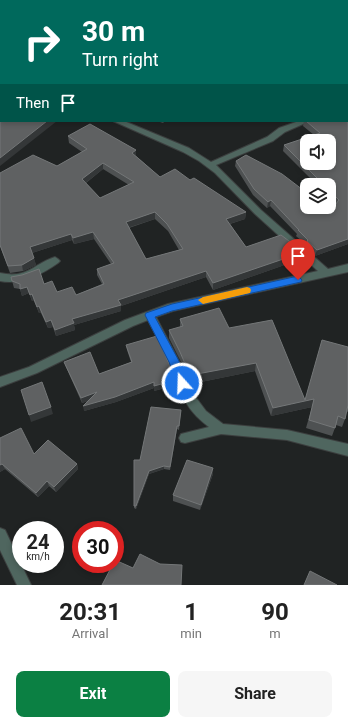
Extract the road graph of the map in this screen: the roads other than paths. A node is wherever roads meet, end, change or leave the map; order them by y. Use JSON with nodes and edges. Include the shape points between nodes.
{"nodes":[{"id":1,"x":119,"y":122,"type":"edge"},
{"id":2,"x":303,"y":122,"type":"edge"},
{"id":3,"x":210,"y":165,"type":"junction"},
{"id":4,"x":55,"y":261,"type":"dead end"},
{"id":5,"x":348,"y":268,"type":"edge"},
{"id":6,"x":327,"y":273,"type":"junction"},
{"id":7,"x":0,"y":277,"type":"edge"},
{"id":8,"x":150,"y":315,"type":"junction"},
{"id":9,"x":0,"y":382,"type":"edge"},
{"id":10,"x":221,"y":429,"type":"junction"},
{"id":11,"x":185,"y":438,"type":"dead end"},
{"id":12,"x":348,"y":450,"type":"edge"},
{"id":13,"x":0,"y":535,"type":"edge"},
{"id":14,"x":24,"y":585,"type":"edge"}],
"edges":[{"from":1,"to":3,"type":"street","via":[[186,150]]},
{"from":2,"to":3,"type":"street"},
{"from":3,"to":6,"type":"street"},
{"from":4,"to":7,"type":"street","via":[[30,274]]},
{"from":5,"to":6,"type":"street"},
{"from":6,"to":8,"type":"street","via":[[172,307]]},
{"from":8,"to":9,"type":"street","via":[[33,370]]},
{"from":8,"to":10,"type":"street","via":[[174,361],[186,394],[202,415]]},
{"from":10,"to":11,"type":"street"},
{"from":10,"to":12,"type":"street","via":[[287,435]]},
{"from":13,"to":14,"type":"street"}]}
